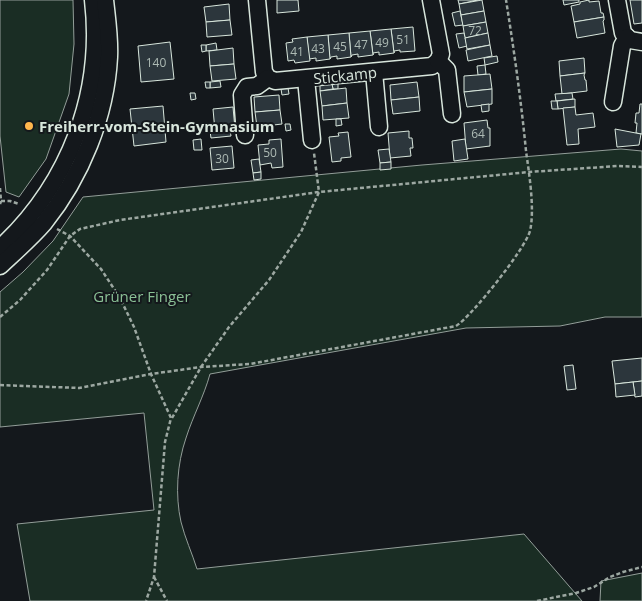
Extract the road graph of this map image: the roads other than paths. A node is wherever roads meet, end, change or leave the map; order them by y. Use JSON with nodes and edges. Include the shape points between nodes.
{"nodes":[{"id":1,"x":93,"y":0,"type":"edge"},
{"id":2,"x":104,"y":0,"type":"edge"},
{"id":3,"x":257,"y":0,"type":"edge"},
{"id":4,"x":431,"y":0,"type":"edge"},
{"id":5,"x":617,"y":0,"type":"edge"},
{"id":6,"x":634,"y":40,"type":"edge"},
{"id":7,"x":438,"y":61,"type":"junction"},
{"id":8,"x":374,"y":72,"type":"junction"},
{"id":9,"x":268,"y":78,"type":"junction"},
{"id":10,"x":306,"y":79,"type":"junction"},
{"id":11,"x":613,"y":102,"type":"dead end"},
{"id":12,"x":452,"y":114,"type":"dead end"},
{"id":13,"x":379,"y":127,"type":"dead end"},
{"id":14,"x":245,"y":135,"type":"dead end"},
{"id":15,"x":312,"y":140,"type":"road end"},
{"id":16,"x":0,"y":248,"type":"edge"},
{"id":17,"x":0,"y":266,"type":"edge"}],
"edges":[{"from":1,"to":16,"type":"street","via":[[96,36],[92,79],[77,138],[49,191]]},
{"from":2,"to":17,"type":"street","via":[[109,43],[107,72],[90,141],[51,213]]},
{"from":3,"to":9,"type":"street","via":[[264,72]]},
{"from":4,"to":7,"type":"street","via":[[441,54]]},
{"from":5,"to":6,"type":"street","via":[[623,33]]},
{"from":6,"to":11,"type":"street","via":[[622,46]]},
{"from":7,"to":8,"type":"street","name":"Stickamp","via":[[432,66]]},
{"from":7,"to":12,"type":"street","via":[[446,70]]},
{"from":8,"to":10,"type":"street","name":"Stickamp"},
{"from":8,"to":13,"type":"street"},
{"from":9,"to":10,"type":"street","name":"Stickamp","via":[[275,81]]},
{"from":9,"to":14,"type":"street","via":[[257,86],[247,87],[242,95]]},
{"from":10,"to":15,"type":"street"}]}
